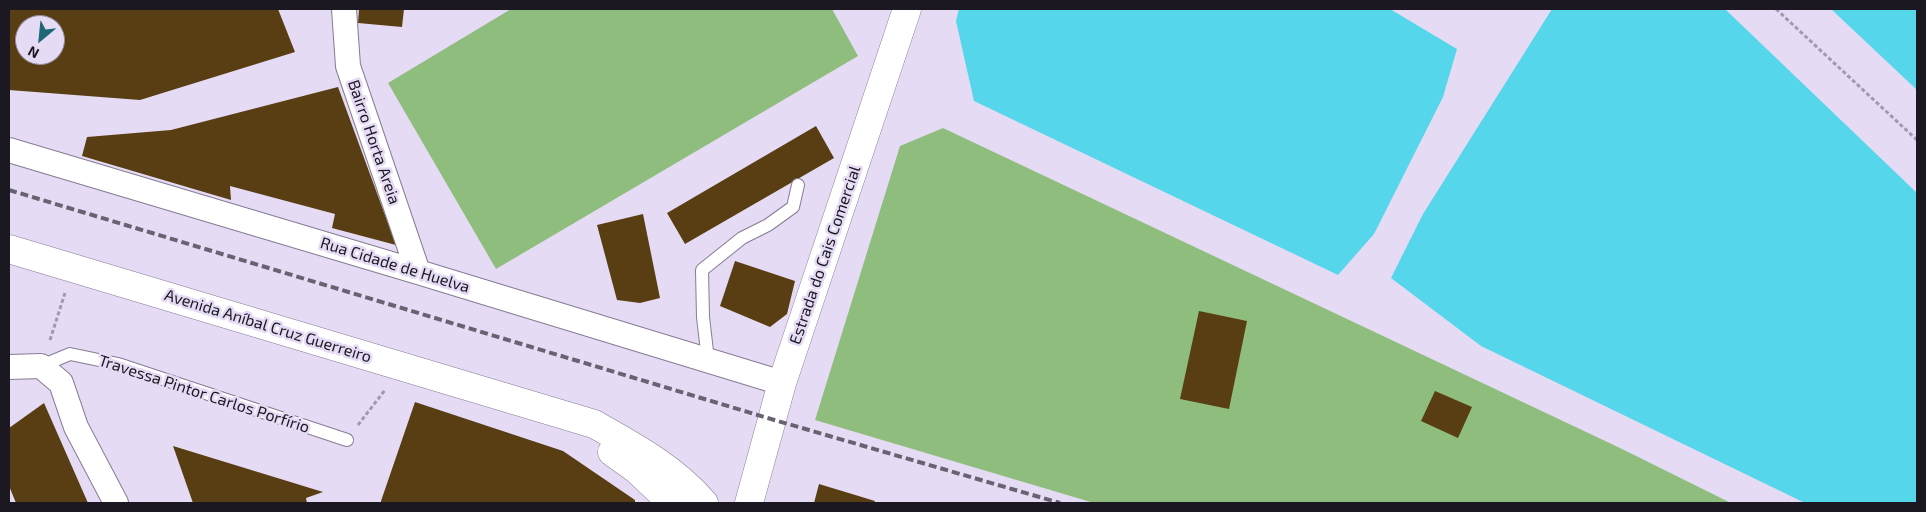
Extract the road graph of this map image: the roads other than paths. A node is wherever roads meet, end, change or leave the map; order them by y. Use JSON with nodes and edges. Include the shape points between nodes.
{"nodes":[{"id":1,"x":344,"y":9,"type":"edge"},
{"id":2,"x":906,"y":9,"type":"edge"},
{"id":3,"x":9,"y":150,"type":"edge"},
{"id":4,"x":798,"y":185,"type":"dead end"},
{"id":5,"x":9,"y":249,"type":"edge"},
{"id":6,"x":418,"y":272,"type":"junction"},
{"id":7,"x":708,"y":360,"type":"junction"},
{"id":8,"x":9,"y":366,"type":"edge"},
{"id":9,"x":41,"y":366,"type":"junction"},
{"id":10,"x":782,"y":383,"type":"junction"},
{"id":11,"x":528,"y":404,"type":"junction"},
{"id":12,"x":347,"y":440,"type":"road end"},
{"id":13,"x":116,"y":503,"type":"edge"},
{"id":14,"x":672,"y":503,"type":"edge"},
{"id":15,"x":704,"y":503,"type":"edge"},
{"id":16,"x":749,"y":503,"type":"edge"}],
"edges":[{"from":1,"to":6,"type":"street","name":"Bairro Horta Areia","via":[[348,66]]},
{"from":2,"to":10,"type":"street","name":"Estrada do Cais Comercial"},
{"from":3,"to":6,"type":"street","name":"Rua Cidade de Huelva"},
{"from":4,"to":7,"type":"lane","via":[[792,207],[768,225],[742,238],[702,270]]},
{"from":5,"to":11,"type":"street","name":"Avenida Aníbal Cruz Guerreiro"},
{"from":6,"to":7,"type":"street","name":"Rua Cidade de Huelva"},
{"from":7,"to":10,"type":"street","name":"Rua Cidade de Huelva"},
{"from":8,"to":9,"type":"street"},
{"from":9,"to":12,"type":"lane","name":"Travessa Pintor Carlos Porfírio","via":[[70,354],[118,364]]},
{"from":9,"to":13,"type":"street","via":[[61,383],[76,427]]},
{"from":10,"to":16,"type":"street","name":"Estrada do Cais Comercial"},
{"from":11,"to":14,"type":"street","via":[[586,434],[637,470]]},
{"from":11,"to":15,"type":"street","via":[[602,428],[649,455]]}]}
